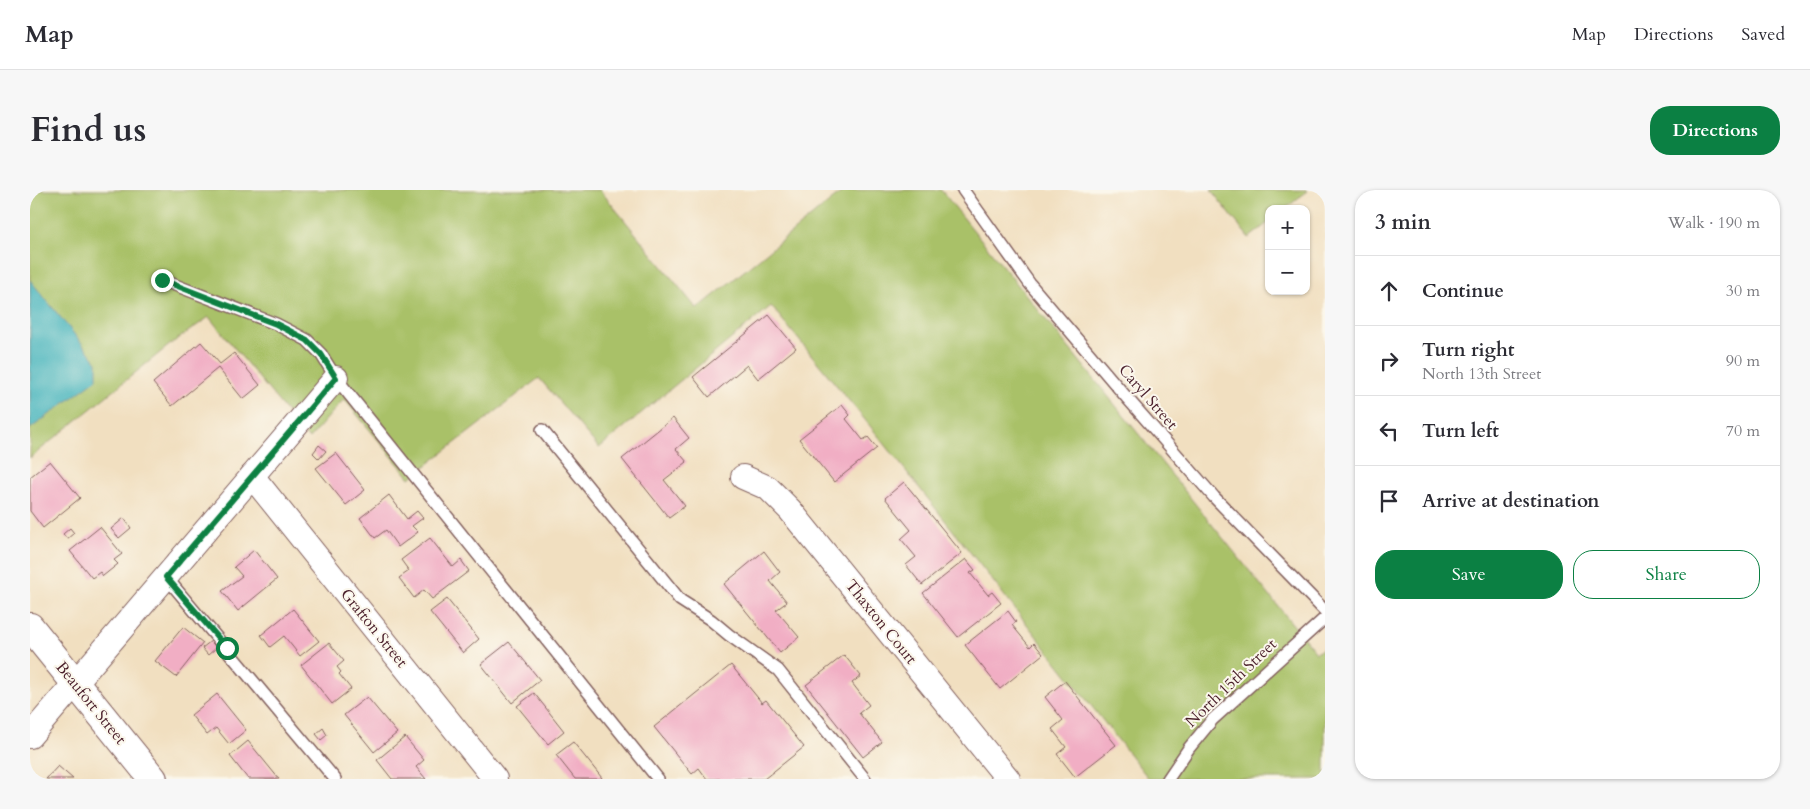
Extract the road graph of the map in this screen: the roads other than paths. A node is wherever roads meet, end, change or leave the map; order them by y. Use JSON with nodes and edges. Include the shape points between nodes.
{"nodes":[{"id":1,"x":963,"y":190,"type":"edge"},
{"id":2,"x":162,"y":280,"type":"dead end"},
{"id":3,"x":336,"y":378,"type":"junction"},
{"id":4,"x":542,"y":430,"type":"dead end"},
{"id":5,"x":252,"y":476,"type":"junction"},
{"id":6,"x":743,"y":477,"type":"dead end"},
{"id":7,"x":166,"y":577,"type":"junction"},
{"id":8,"x":1325,"y":611,"type":"edge"},
{"id":9,"x":1325,"y":618,"type":"edge"},
{"id":10,"x":30,"y":627,"type":"edge"},
{"id":11,"x":76,"y":683,"type":"junction"},
{"id":12,"x":30,"y":736,"type":"edge"},
{"id":13,"x":153,"y":779,"type":"edge"},
{"id":14,"x":334,"y":779,"type":"edge"},
{"id":15,"x":495,"y":779,"type":"edge"},
{"id":16,"x":658,"y":779,"type":"edge"},
{"id":17,"x":865,"y":779,"type":"edge"},
{"id":18,"x":1008,"y":779,"type":"edge"},
{"id":19,"x":1168,"y":779,"type":"edge"}],
"edges":[{"from":1,"to":8,"type":"lane","name":"Caryl Street","via":[[1030,284],[1127,398],[1214,497]]},
{"from":2,"to":3,"type":"lane","via":[[276,324],[307,340],[321,354]]},
{"from":3,"to":5,"type":"street"},
{"from":3,"to":16,"type":"lane"},
{"from":4,"to":17,"type":"lane","via":[[680,600],[778,670]]},
{"from":5,"to":7,"type":"street"},
{"from":5,"to":15,"type":"street","name":"Grafton Street"},
{"from":6,"to":18,"type":"street","name":"Thaxton Court","via":[[768,488],[790,510]]},
{"from":7,"to":11,"type":"street"},
{"from":7,"to":14,"type":"lane"},
{"from":9,"to":19,"type":"lane","name":"North 15th Street","via":[[1212,720]]},
{"from":10,"to":11,"type":"street","name":"Beaufort Street"},
{"from":11,"to":12,"type":"street"},
{"from":11,"to":13,"type":"street","name":"Beaufort Street"}]}
